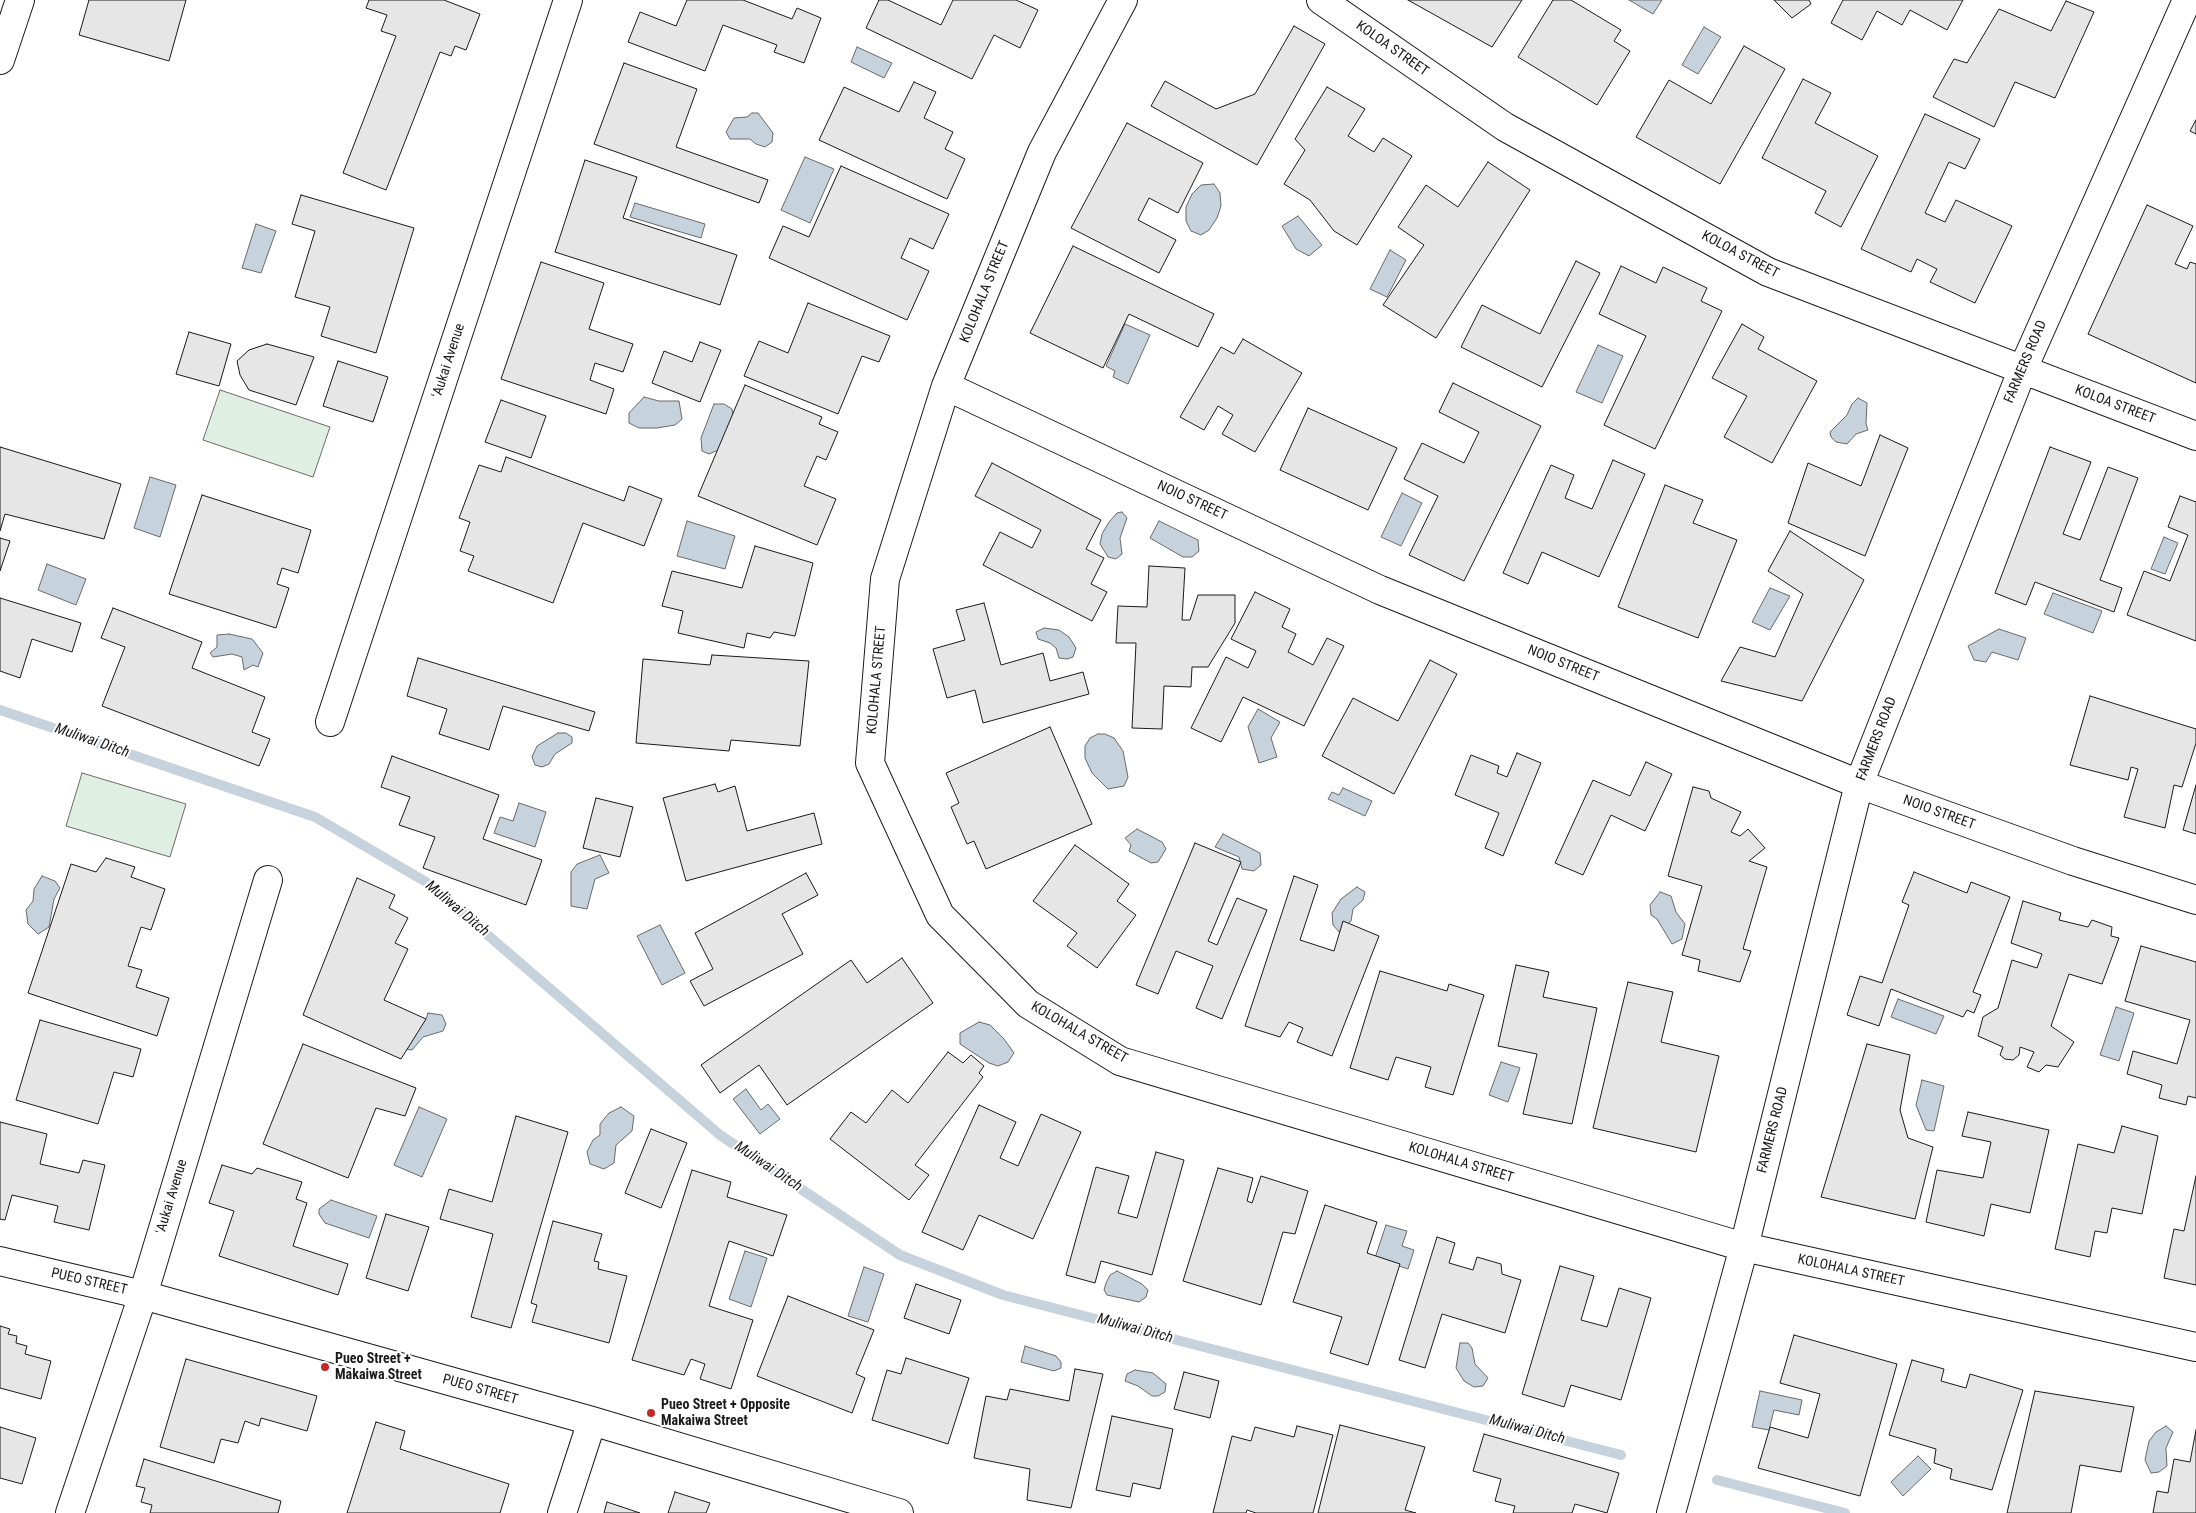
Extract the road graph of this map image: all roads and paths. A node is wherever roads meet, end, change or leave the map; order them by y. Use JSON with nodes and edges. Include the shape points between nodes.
{"nodes":[{"id":1,"x":20,"y":0,"type":"edge"},
{"id":2,"x":568,"y":0,"type":"edge"},
{"id":3,"x":1123,"y":0,"type":"edge"},
{"id":4,"x":1321,"y":0,"type":"edge"},
{"id":5,"x":2187,"y":0,"type":"edge"},
{"id":6,"x":0,"y":60,"type":"edge"},
{"id":7,"x":2022,"y":370,"type":"junction"},
{"id":8,"x":946,"y":386,"type":"junction"},
{"id":9,"x":2196,"y":436,"type":"edge"},
{"id":10,"x":330,"y":722,"type":"dead end"},
{"id":11,"x":1859,"y":784,"type":"junction"},
{"id":12,"x":268,"y":880,"type":"dead end"},
{"id":13,"x":2196,"y":900,"type":"edge"},
{"id":14,"x":1744,"y":1247,"type":"junction"},
{"id":15,"x":0,"y":1261,"type":"edge"},
{"id":16,"x":143,"y":1295,"type":"junction"},
{"id":17,"x":2196,"y":1347,"type":"edge"},
{"id":18,"x":592,"y":1421,"type":"junction"},
{"id":19,"x":70,"y":1513,"type":"edge"},
{"id":20,"x":562,"y":1513,"type":"edge"},
{"id":21,"x":899,"y":1513,"type":"edge"},
{"id":22,"x":1671,"y":1513,"type":"edge"}],
"edges":[{"from":1,"to":6,"type":"street"},
{"from":2,"to":10,"type":"street","name":"ʻAukai Avenue"},
{"from":3,"to":8,"type":"street","name":"KOLOHALA STREET","via":[[1042,152]]},
{"from":4,"to":7,"type":"street","name":"KOLOA STREET","via":[[1505,127],[1768,272]]},
{"from":5,"to":7,"type":"street","name":"FARMERS ROAD"},
{"from":7,"to":9,"type":"street","name":"KOLOA STREET"},
{"from":7,"to":11,"type":"street","name":"FARMERS ROAD"},
{"from":8,"to":11,"type":"street","name":"NOIO STREET","via":[[1380,590]]},
{"from":8,"to":14,"type":"street","name":"KOLOHALA STREET","via":[[885,579],[870,763],[940,915],[1028,1004],[1120,1060]]},
{"from":11,"to":13,"type":"street","name":"NOIO STREET","via":[[2073,861]]},
{"from":11,"to":14,"type":"street","name":"FARMERS ROAD"},
{"from":12,"to":16,"type":"street","name":"ʻAukai Avenue"},
{"from":14,"to":17,"type":"street","name":"KOLOHALA STREET"},
{"from":14,"to":22,"type":"street","name":"FARMERS ROAD"},
{"from":15,"to":16,"type":"street","name":"PUEO STREET"},
{"from":16,"to":18,"type":"street","name":"PUEO STREET"},
{"from":16,"to":19,"type":"street","name":"ʻAukai Avenue"},
{"from":18,"to":20,"type":"street"},
{"from":18,"to":21,"type":"street","name":"PUEO STREET"}]}
